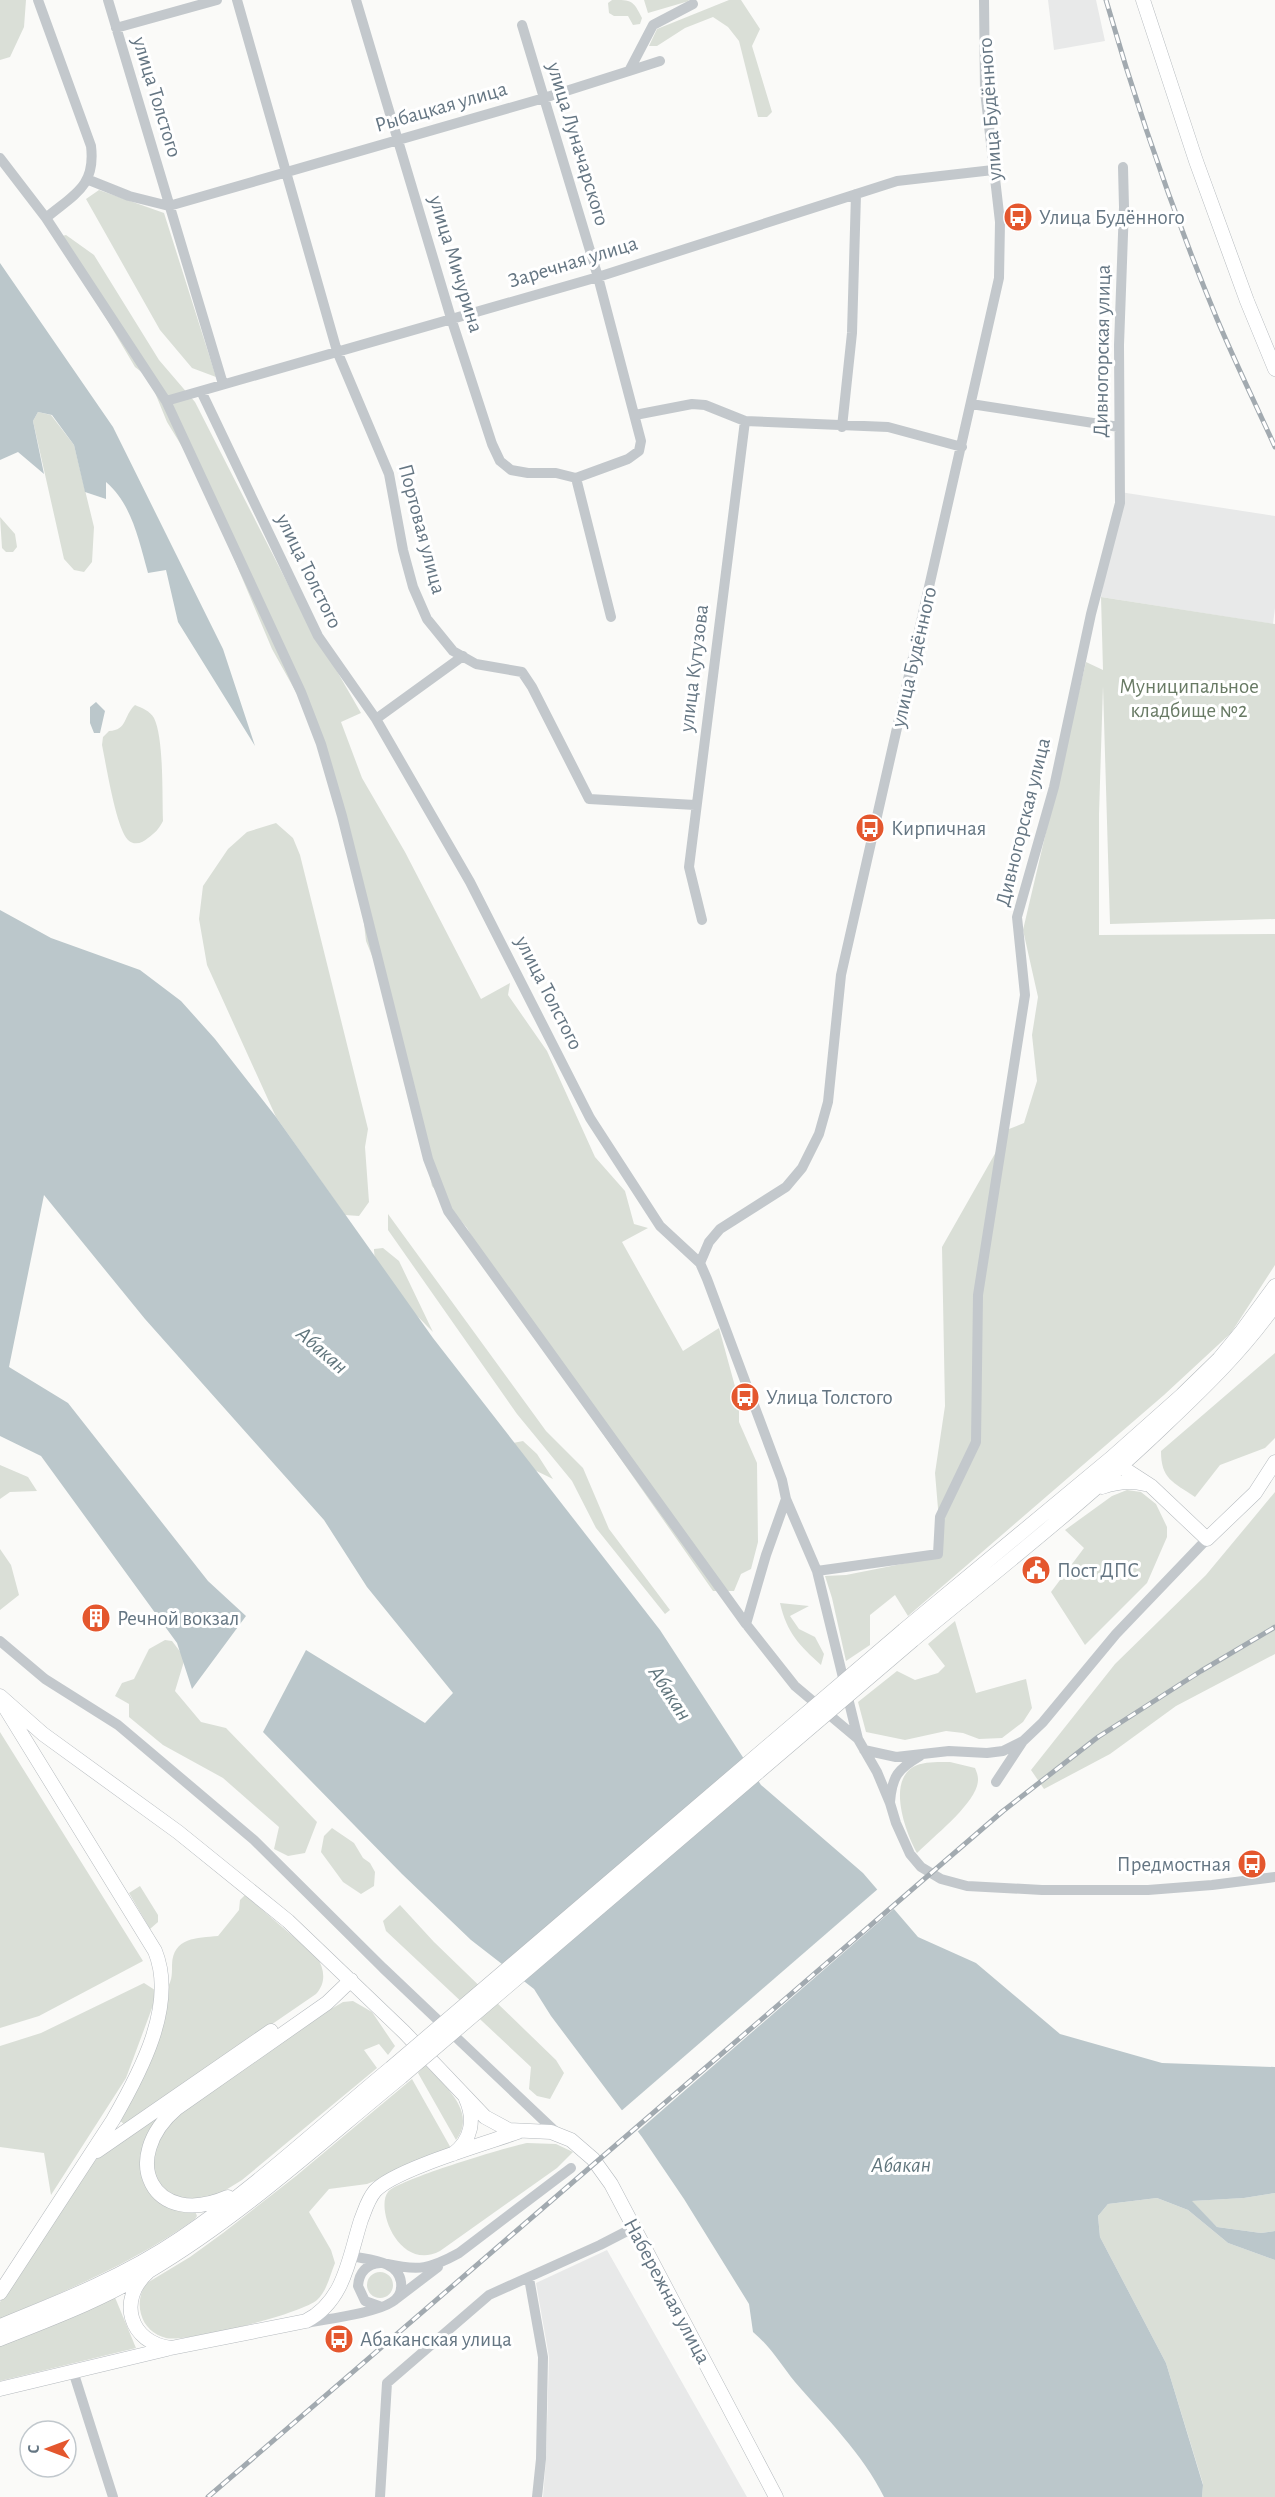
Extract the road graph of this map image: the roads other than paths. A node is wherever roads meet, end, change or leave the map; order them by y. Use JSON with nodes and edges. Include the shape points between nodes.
{"nodes":[{"id":1,"x":38,"y":0,"type":"edge"},
{"id":2,"x":108,"y":0,"type":"edge"},
{"id":3,"x":218,"y":0,"type":"edge"},
{"id":4,"x":237,"y":0,"type":"edge"},
{"id":5,"x":356,"y":0,"type":"edge"},
{"id":6,"x":984,"y":0,"type":"edge"},
{"id":7,"x":1143,"y":0,"type":"edge"},
{"id":8,"x":693,"y":4,"type":"dead end"},
{"id":9,"x":522,"y":25,"type":"dead end"},
{"id":10,"x":116,"y":28,"type":"junction"},
{"id":11,"x":660,"y":61,"type":"dead end"},
{"id":12,"x":629,"y":71,"type":"junction"},
{"id":13,"x":544,"y":98,"type":"junction"},
{"id":14,"x":398,"y":140,"type":"junction"},
{"id":15,"x":0,"y":158,"type":"edge"},
{"id":16,"x":1123,"y":167,"type":"dead end"},
{"id":17,"x":993,"y":170,"type":"junction"},
{"id":18,"x":286,"y":172,"type":"junction"},
{"id":19,"x":89,"y":180,"type":"junction"},
{"id":20,"x":856,"y":194,"type":"junction"},
{"id":21,"x":169,"y":206,"type":"junction"},
{"id":22,"x":46,"y":218,"type":"junction"},
{"id":23,"x":598,"y":277,"type":"junction"},
{"id":24,"x":451,"y":318,"type":"junction"},
{"id":25,"x":337,"y":351,"type":"junction"},
{"id":26,"x":1275,"y":369,"type":"edge"},
{"id":27,"x":223,"y":384,"type":"junction"},
{"id":28,"x":201,"y":391,"type":"junction"},
{"id":29,"x":166,"y":401,"type":"junction"},
{"id":30,"x":971,"y":404,"type":"junction"},
{"id":31,"x":634,"y":415,"type":"junction"},
{"id":32,"x":745,"y":421,"type":"junction"},
{"id":33,"x":842,"y":427,"type":"junction"},
{"id":34,"x":1119,"y":427,"type":"junction"},
{"id":35,"x":962,"y":447,"type":"junction"},
{"id":36,"x":576,"y":478,"type":"junction"},
{"id":37,"x":611,"y":617,"type":"dead end"},
{"id":38,"x":463,"y":656,"type":"junction"},
{"id":39,"x":376,"y":719,"type":"junction"},
{"id":40,"x":695,"y":805,"type":"junction"},
{"id":41,"x":702,"y":920,"type":"dead end"},
{"id":42,"x":700,"y":1263,"type":"junction"},
{"id":43,"x":1275,"y":1286,"type":"edge"},
{"id":44,"x":1275,"y":1305,"type":"edge"},
{"id":45,"x":1275,"y":1462,"type":"edge"},
{"id":46,"x":1115,"y":1463,"type":"junction"},
{"id":47,"x":1151,"y":1486,"type":"junction"},
{"id":48,"x":1087,"y":1495,"type":"junction"},
{"id":49,"x":786,"y":1499,"type":"junction"},
{"id":50,"x":1207,"y":1539,"type":"junction"},
{"id":51,"x":817,"y":1571,"type":"junction"},
{"id":52,"x":746,"y":1624,"type":"junction"},
{"id":53,"x":908,"y":1635,"type":"junction"},
{"id":54,"x":0,"y":1641,"type":"edge"},
{"id":55,"x":0,"y":1698,"type":"edge"},
{"id":56,"x":858,"y":1739,"type":"junction"},
{"id":57,"x":1023,"y":1741,"type":"junction"},
{"id":58,"x":864,"y":1750,"type":"junction"},
{"id":59,"x":923,"y":1754,"type":"junction"},
{"id":60,"x":996,"y":1782,"type":"dead end"},
{"id":61,"x":890,"y":1803,"type":"junction"},
{"id":62,"x":1275,"y":1877,"type":"edge"},
{"id":63,"x":351,"y":1980,"type":"junction"},
{"id":64,"x":396,"y":2073,"type":"junction"},
{"id":65,"x":463,"y":2094,"type":"junction"},
{"id":66,"x":520,"y":2132,"type":"junction"},
{"id":67,"x":558,"y":2134,"type":"junction"},
{"id":68,"x":449,"y":2156,"type":"junction"},
{"id":69,"x":82,"y":2167,"type":"junction"},
{"id":70,"x":571,"y":2168,"type":"dead end"},
{"id":71,"x":250,"y":2185,"type":"junction"},
{"id":72,"x":633,"y":2228,"type":"junction"},
{"id":73,"x":351,"y":2256,"type":"junction"},
{"id":74,"x":451,"y":2258,"type":"junction"},
{"id":75,"x":384,"y":2263,"type":"junction"},
{"id":76,"x":148,"y":2272,"type":"junction"},
{"id":77,"x":529,"y":2278,"type":"junction"},
{"id":78,"x":0,"y":2293,"type":"edge"},
{"id":79,"x":389,"y":2304,"type":"junction"},
{"id":80,"x":0,"y":2326,"type":"edge"},
{"id":81,"x":282,"y":2328,"type":"junction"},
{"id":82,"x":0,"y":2339,"type":"edge"},
{"id":83,"x":171,"y":2348,"type":"junction"},
{"id":84,"x":73,"y":2371,"type":"junction"},
{"id":85,"x":0,"y":2389,"type":"edge"},
{"id":86,"x":113,"y":2497,"type":"edge"},
{"id":87,"x":380,"y":2497,"type":"edge"},
{"id":88,"x":537,"y":2497,"type":"edge"},
{"id":89,"x":776,"y":2497,"type":"edge"}],
"edges":[{"from":1,"to":19,"type":"street","via":[[92,146],[94,164]]},
{"from":2,"to":10,"type":"street","name":"улица Толстого"},
{"from":3,"to":10,"type":"street"},
{"from":4,"to":18,"type":"street","name":"Портовая улица"},
{"from":5,"to":14,"type":"street","name":"улица Мичурина"},
{"from":6,"to":17,"type":"street","name":"улица Будённого","via":[[985,91]]},
{"from":7,"to":26,"type":"main road","via":[[1196,161]]},
{"from":8,"to":12,"type":"street","via":[[653,25]]},
{"from":9,"to":13,"type":"street","name":"улица Луначарского"},
{"from":10,"to":21,"type":"street","name":"улица Толстого"},
{"from":11,"to":12,"type":"street","name":"Рыбацкая улица"},
{"from":12,"to":13,"type":"street","name":"Рыбацкая улица"},
{"from":13,"to":14,"type":"street","name":"Рыбацкая улица"},
{"from":13,"to":23,"type":"street","name":"улица Луначарского"},
{"from":14,"to":18,"type":"street","name":"Рыбацкая улица"},
{"from":14,"to":24,"type":"street","name":"улица Мичурина"},
{"from":15,"to":22,"type":"street"},
{"from":16,"to":34,"type":"street","name":"Дивногорская улица"},
{"from":17,"to":20,"type":"street","name":"Заречная улица","via":[[897,181]]},
{"from":17,"to":30,"type":"street","name":"улица Будённого","via":[[1000,222],[999,278]]},
{"from":18,"to":21,"type":"street","name":"Рыбацкая улица"},
{"from":18,"to":25,"type":"street","name":"Портовая улица"},
{"from":19,"to":21,"type":"street"},
{"from":19,"to":22,"type":"street"},
{"from":20,"to":23,"type":"street","name":"Заречная улица"},
{"from":20,"to":33,"type":"street","via":[[852,333]]},
{"from":21,"to":27,"type":"street","name":"улица Толстого"},
{"from":22,"to":29,"type":"street"},
{"from":23,"to":24,"type":"street","name":"Заречная улица"},
{"from":23,"to":31,"type":"street","name":"улица Луначарского"},
{"from":24,"to":25,"type":"street","name":"Заречная улица"},
{"from":24,"to":36,"type":"street","name":"улица Мичурина","via":[[500,461],[512,470]]},
{"from":25,"to":27,"type":"street","name":"Заречная улица"},
{"from":25,"to":38,"type":"street","name":"Портовая улица","via":[[389,474],[413,587],[428,619],[453,651]]},
{"from":27,"to":28,"type":"street","name":"Заречная улица"},
{"from":28,"to":29,"type":"street","name":"Заречная улица"},
{"from":28,"to":39,"type":"street","name":"улица Толстого","via":[[318,636]]},
{"from":29,"to":52,"type":"street","via":[[302,692],[321,744],[428,1160],[448,1211]]},
{"from":30,"to":34,"type":"street"},
{"from":30,"to":35,"type":"street","name":"улица Будённого"},
{"from":31,"to":32,"type":"street","via":[[692,404],[722,410]]},
{"from":31,"to":36,"type":"street","name":"улица Луначарского","via":[[641,441],[639,452]]},
{"from":32,"to":33,"type":"street"},
{"from":32,"to":40,"type":"street","name":"улица Кутузова"},
{"from":33,"to":35,"type":"street","via":[[888,427]]},
{"from":34,"to":51,"type":"street","name":"Дивногорская улица","via":[[1120,503],[1091,614],[1054,786],[1017,917],[1025,995],[978,1295],[976,1442],[940,1517],[938,1554]]},
{"from":35,"to":42,"type":"street","name":"улица Будённого","via":[[841,975],[828,1102],[819,1134],[802,1168],[786,1187],[720,1229]]},
{"from":36,"to":37,"type":"street"},
{"from":38,"to":39,"type":"street"},
{"from":38,"to":40,"type":"street","name":"Портовая улица","via":[[476,664],[522,672],[588,799]]},
{"from":39,"to":42,"type":"street","name":"улица Толстого","via":[[470,882],[590,1118],[660,1226]]},
{"from":40,"to":41,"type":"street","name":"улица Кутузова","via":[[689,867]]},
{"from":42,"to":49,"type":"street","name":"улица Толстого"},
{"from":43,"to":46,"type":"main road","via":[[1218,1359]]},
{"from":44,"to":46,"type":"main road","via":[[1227,1366]]},
{"from":45,"to":50,"type":"main road","via":[[1255,1493]]},
{"from":46,"to":47,"type":"main road"},
{"from":46,"to":48,"type":"main road"},
{"from":46,"to":53,"type":"main road"},
{"from":47,"to":48,"type":"main road","via":[[1114,1483]]},
{"from":47,"to":50,"type":"main road"},
{"from":48,"to":53,"type":"main road"},
{"from":49,"to":51,"type":"street","name":"улица Толстого"},
{"from":49,"to":52,"type":"street"},
{"from":50,"to":57,"type":"street","via":[[1116,1634]]},
{"from":51,"to":56,"type":"street","name":"улица Толстого"},
{"from":52,"to":56,"type":"street","via":[[795,1686]]},
{"from":53,"to":64,"type":"main road","bridge":true},
{"from":54,"to":67,"type":"street","via":[[45,1679],[117,1725],[254,1840]]},
{"from":55,"to":63,"type":"main road","via":[[268,1904]]},
{"from":55,"to":69,"type":"main road","via":[[155,1951],[161,1968],[161,2004],[141,2064],[113,2120]]},
{"from":56,"to":58,"type":"street"},
{"from":57,"to":59,"type":"street","via":[[1003,1751],[949,1750]]},
{"from":57,"to":60,"type":"street"},
{"from":58,"to":59,"type":"street","via":[[896,1757]]},
{"from":58,"to":61,"type":"street"},
{"from":59,"to":61,"type":"street","via":[[901,1767],[892,1784]]},
{"from":61,"to":62,"type":"street","via":[[903,1840],[921,1867],[941,1879],[967,1886],[1148,1890]]},
{"from":63,"to":65,"type":"main road"},
{"from":63,"to":69,"type":"main road","via":[[108,2142]]},
{"from":63,"to":71,"type":"main road","via":[[327,2003],[177,2108],[153,2136],[147,2174],[170,2201],[183,2206],[208,2204]]},
{"from":64,"to":71,"type":"main road"},
{"from":64,"to":76,"type":"main road","via":[[218,2226]]},
{"from":65,"to":66,"type":"main road","via":[[491,2122]]},
{"from":65,"to":68,"type":"main road","via":[[470,2111],[469,2131],[463,2144]]},
{"from":66,"to":67,"type":"main road","name":"Набережная улица"},
{"from":66,"to":68,"type":"main road"},
{"from":67,"to":72,"type":"main road","name":"Набережная улица","via":[[578,2144],[601,2169]]},
{"from":68,"to":73,"type":"main road","via":[[380,2186],[368,2202]]},
{"from":69,"to":78,"type":"main road"},
{"from":70,"to":74,"type":"street"},
{"from":71,"to":80,"type":"main road","via":[[144,2261]]},
{"from":72,"to":77,"type":"street"},
{"from":72,"to":89,"type":"main road","name":"Набережная улица"},
{"from":73,"to":75,"type":"street"},
{"from":73,"to":81,"type":"main road","via":[[337,2293],[325,2309],[306,2321]]},
{"from":74,"to":75,"type":"street","via":[[421,2269]]},
{"from":74,"to":79,"type":"street"},
{"from":75,"to":79,"type":"street","via":[[397,2271],[401,2280],[400,2292]]},
{"from":75,"to":79,"type":"street","via":[[366,2267],[358,2286],[365,2301],[377,2306]]},
{"from":76,"to":82,"type":"main road"},
{"from":76,"to":83,"type":"main road","via":[[133,2291],[133,2321],[149,2341]]},
{"from":77,"to":87,"type":"street","via":[[489,2295],[387,2383]]},
{"from":77,"to":88,"type":"street","via":[[543,2357]]},
{"from":79,"to":81,"type":"street"},
{"from":81,"to":83,"type":"main road"},
{"from":83,"to":84,"type":"main road"},
{"from":84,"to":85,"type":"main road"},
{"from":84,"to":86,"type":"street"}]}
